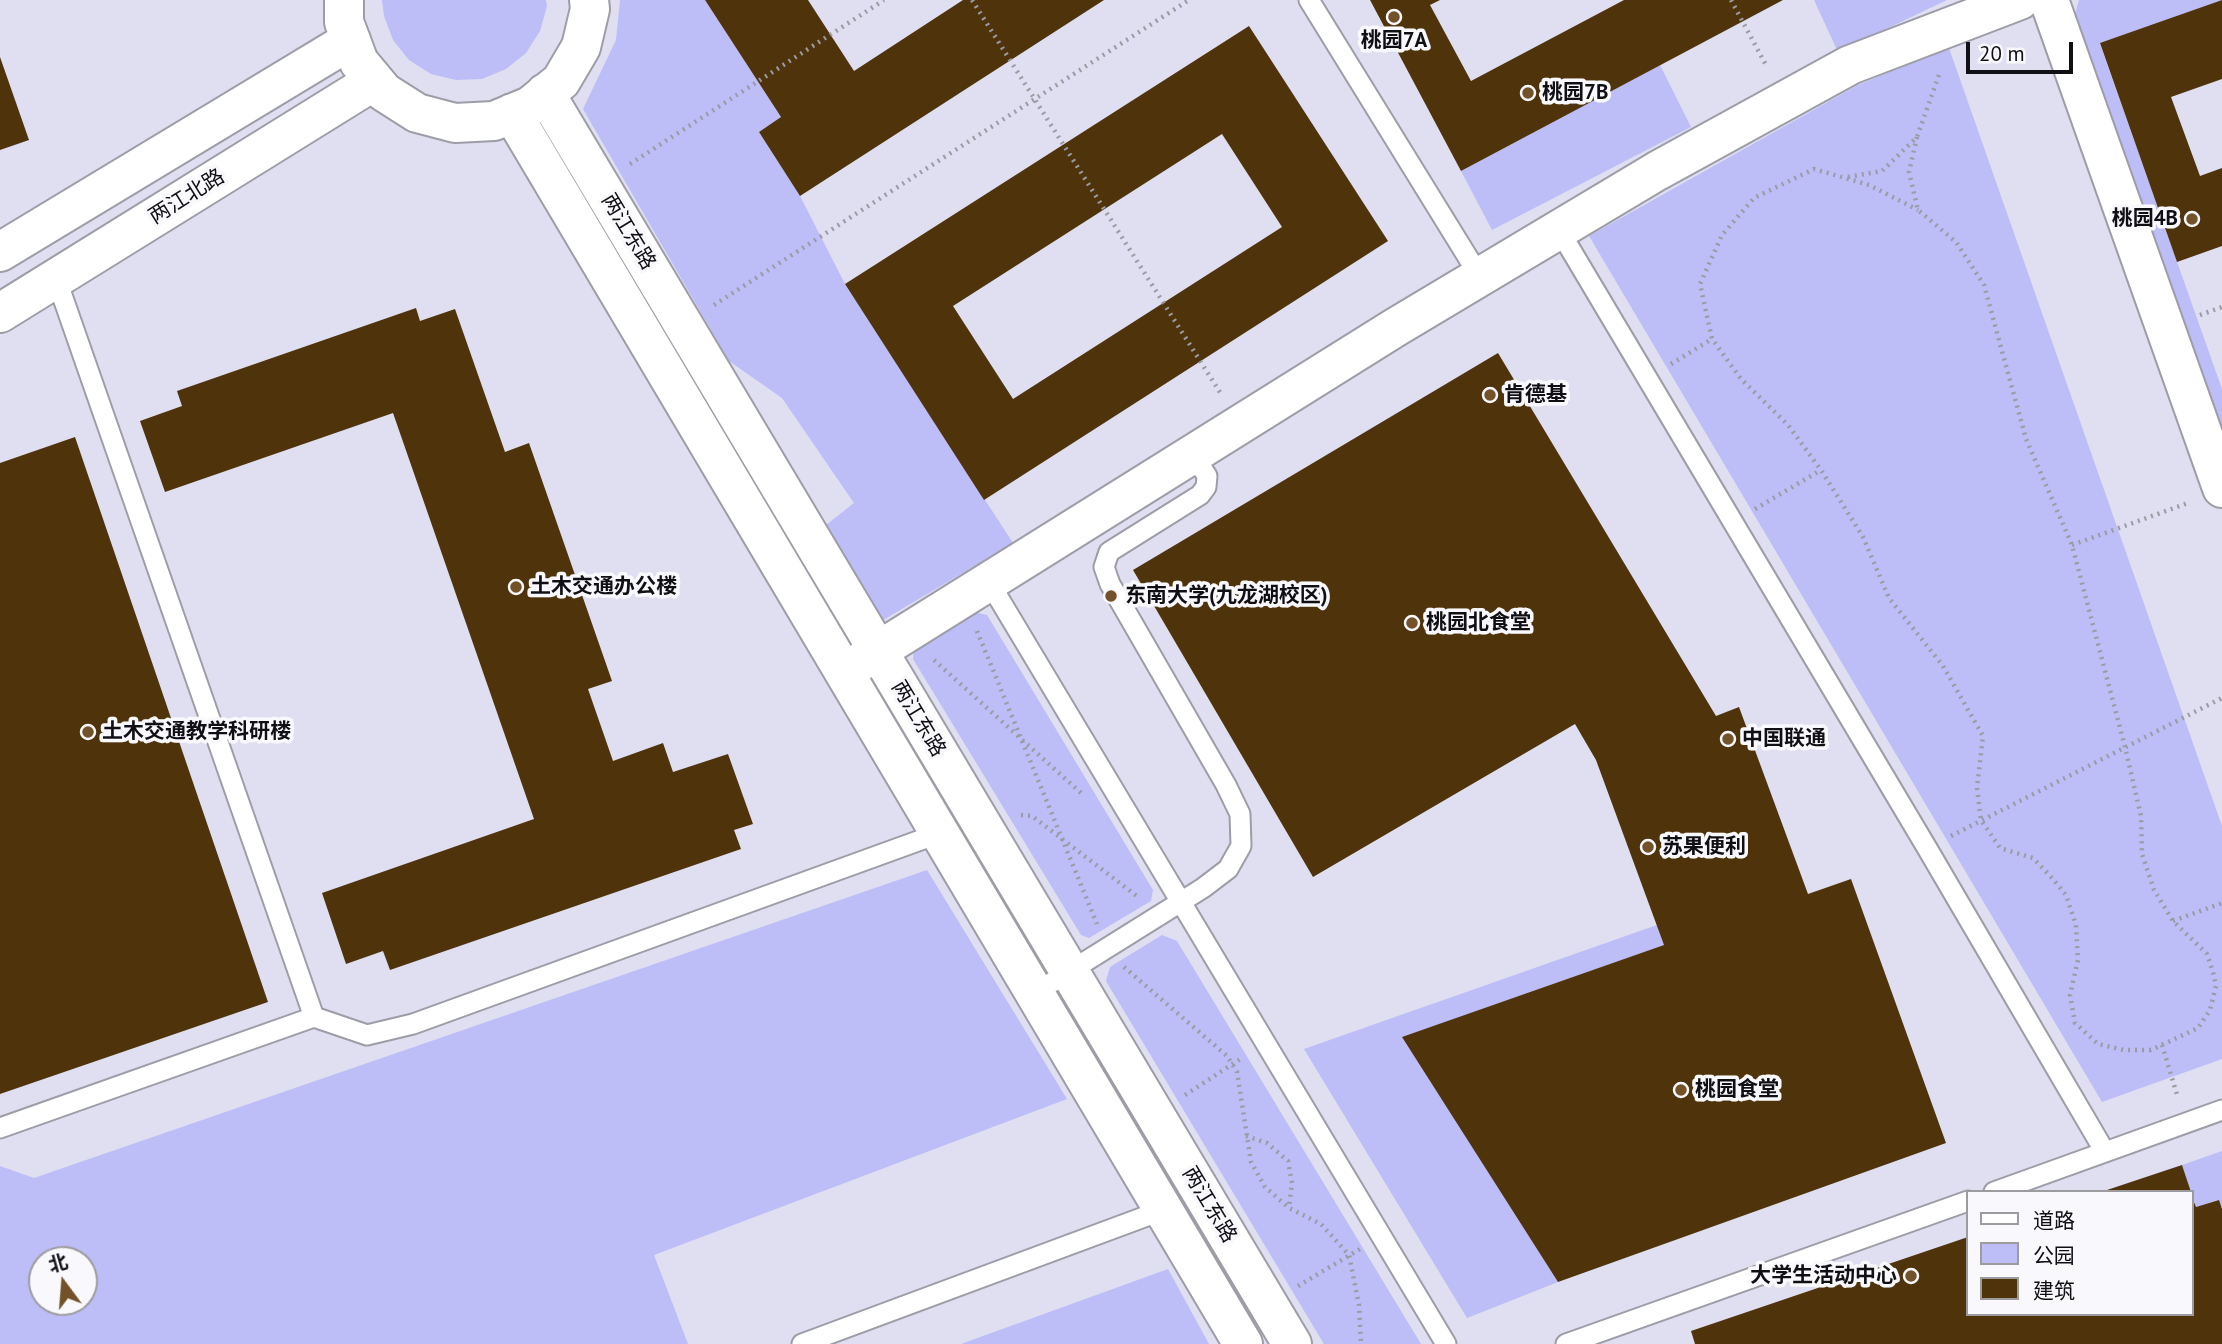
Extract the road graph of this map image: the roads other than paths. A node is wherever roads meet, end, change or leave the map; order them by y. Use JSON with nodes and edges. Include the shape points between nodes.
{"nodes":[{"id":1,"x":344,"y":0,"type":"edge"},
{"id":2,"x":589,"y":0,"type":"edge"},
{"id":3,"x":1309,"y":0,"type":"edge"},
{"id":4,"x":2020,"y":0,"type":"edge"},
{"id":5,"x":2049,"y":0,"type":"edge"},
{"id":6,"x":351,"y":40,"type":"junction"},
{"id":7,"x":374,"y":81,"type":"junction"},
{"id":8,"x":545,"y":93,"type":"junction"},
{"id":9,"x":512,"y":113,"type":"junction"},
{"id":10,"x":1559,"y":230,"type":"junction"},
{"id":11,"x":0,"y":252,"type":"edge"},
{"id":12,"x":1480,"y":277,"type":"junction"},
{"id":13,"x":56,"y":278,"type":"junction"},
{"id":14,"x":0,"y":313,"type":"edge"},
{"id":15,"x":1193,"y":454,"type":"junction"},
{"id":16,"x":2210,"y":494,"type":"edge"},
{"id":17,"x":975,"y":590,"type":"junction"},
{"id":18,"x":891,"y":643,"type":"junction"},
{"id":19,"x":844,"y":673,"type":"junction"},
{"id":20,"x":940,"y":833,"type":"junction"},
{"id":21,"x":1182,"y":902,"type":"junction"},
{"id":22,"x":1070,"y":972,"type":"junction"},
{"id":23,"x":1035,"y":993,"type":"junction"},
{"id":24,"x":314,"y":1017,"type":"junction"},
{"id":25,"x":2222,"y":1110,"type":"edge"},
{"id":26,"x":0,"y":1128,"type":"edge"},
{"id":27,"x":2105,"y":1152,"type":"junction"},
{"id":28,"x":2000,"y":1190,"type":"edge"},
{"id":29,"x":1966,"y":1202,"type":"edge"},
{"id":30,"x":1163,"y":1210,"type":"junction"},
{"id":31,"x":802,"y":1344,"type":"edge"},
{"id":32,"x":1243,"y":1344,"type":"edge"},
{"id":33,"x":1292,"y":1344,"type":"edge"},
{"id":34,"x":1446,"y":1344,"type":"edge"},
{"id":35,"x":1566,"y":1344,"type":"edge"}],
"edges":[{"from":1,"to":6,"type":"street","via":[[344,22]]},
{"from":2,"to":8,"type":"street","via":[[581,47],[561,80]]},
{"from":3,"to":12,"type":"lane"},
{"from":4,"to":10,"type":"street","via":[[1850,65]]},
{"from":5,"to":16,"type":"street"},
{"from":6,"to":7,"type":"street","via":[[359,62]]},
{"from":6,"to":11,"type":"street"},
{"from":7,"to":9,"type":"street","via":[[417,113],[455,123],[494,121]]},
{"from":7,"to":13,"type":"street","name":"两江北路"},
{"from":8,"to":9,"type":"street"},
{"from":8,"to":18,"type":"street","name":"两江东路","via":[[684,325]]},
{"from":9,"to":19,"type":"street","name":"两江东路"},
{"from":10,"to":12,"type":"street"},
{"from":10,"to":27,"type":"lane"},
{"from":12,"to":15,"type":"street"},
{"from":13,"to":14,"type":"street","name":"两江北路"},
{"from":13,"to":24,"type":"lane"},
{"from":15,"to":17,"type":"street"},
{"from":15,"to":21,"type":"lane","via":[[1207,476],[1206,488],[1109,552],[1104,567],[1240,814],[1241,846],[1228,869]]},
{"from":17,"to":18,"type":"street"},
{"from":17,"to":21,"type":"lane"},
{"from":18,"to":19,"type":"street"},
{"from":18,"to":22,"type":"street","name":"两江东路","via":[[978,818]]},
{"from":19,"to":20,"type":"street","name":"两江东路"},
{"from":20,"to":23,"type":"street","name":"两江东路"},
{"from":20,"to":24,"type":"lane","via":[[413,1024],[367,1035]]},
{"from":21,"to":22,"type":"lane"},
{"from":21,"to":34,"type":"lane"},
{"from":22,"to":23,"type":"lane"},
{"from":22,"to":33,"type":"street","name":"两江东路"},
{"from":23,"to":30,"type":"street","name":"两江东路"},
{"from":24,"to":26,"type":"lane"},
{"from":25,"to":27,"type":"lane"},
{"from":27,"to":28,"type":"lane"},
{"from":29,"to":35,"type":"lane"},
{"from":30,"to":31,"type":"lane"},
{"from":30,"to":32,"type":"street","name":"两江东路"}]}
